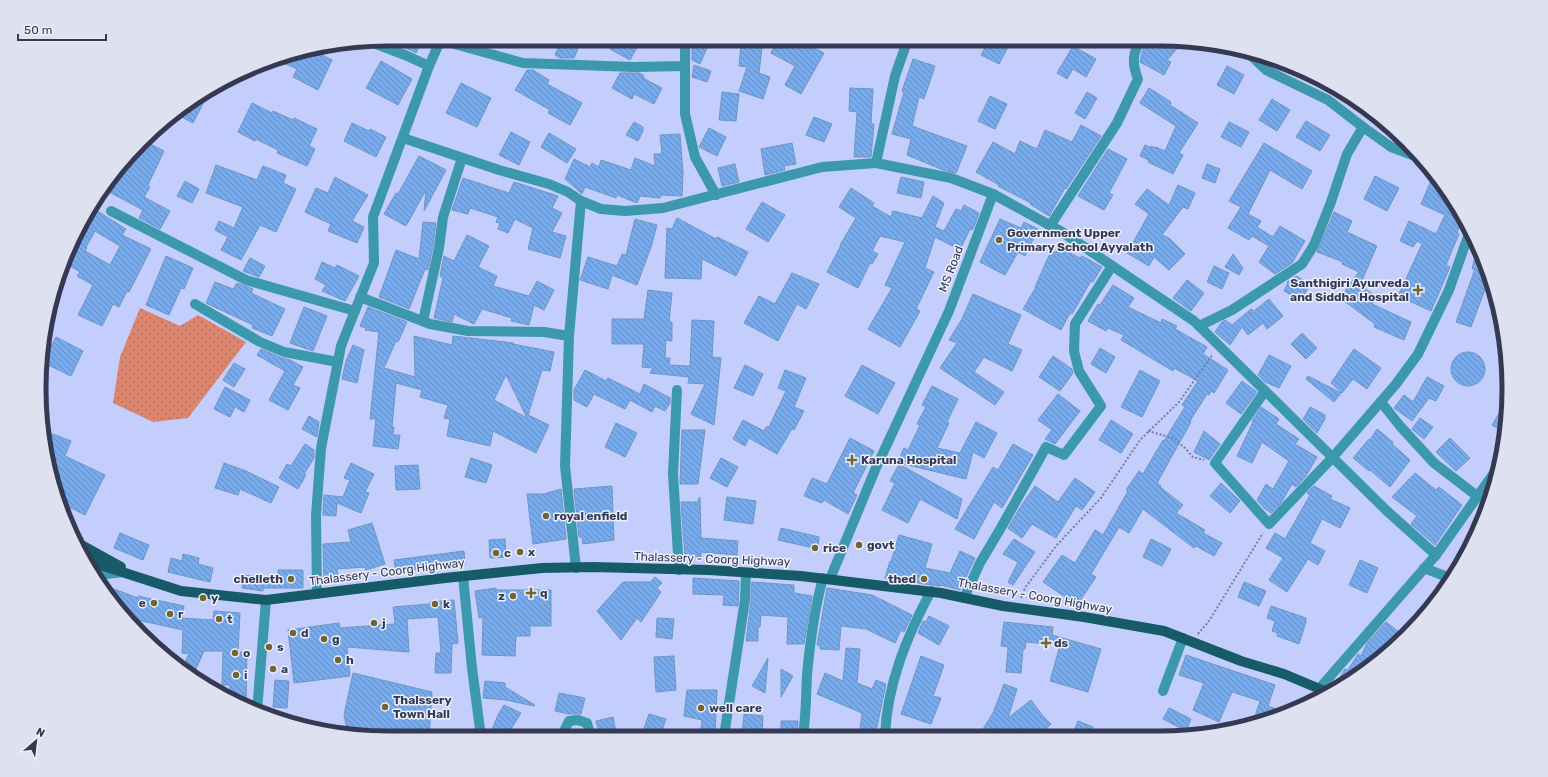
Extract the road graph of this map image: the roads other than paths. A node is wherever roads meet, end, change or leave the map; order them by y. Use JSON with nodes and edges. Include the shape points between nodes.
{"nodes":[{"id":1,"x":382,"y":46,"type":"edge"},
{"id":2,"x":437,"y":46,"type":"edge"},
{"id":3,"x":462,"y":46,"type":"edge"},
{"id":4,"x":685,"y":46,"type":"edge"},
{"id":5,"x":906,"y":46,"type":"edge"},
{"id":6,"x":1137,"y":46,"type":"edge"},
{"id":7,"x":1256,"y":60,"type":"edge"},
{"id":8,"x":429,"y":66,"type":"junction"},
{"id":9,"x":684,"y":66,"type":"junction"},
{"id":10,"x":1363,"y":127,"type":"junction"},
{"id":11,"x":403,"y":138,"type":"junction"},
{"id":12,"x":1409,"y":154,"type":"edge"},
{"id":13,"x":462,"y":158,"type":"junction"},
{"id":14,"x":876,"y":163,"type":"junction"},
{"id":15,"x":993,"y":194,"type":"junction"},
{"id":16,"x":716,"y":195,"type":"junction"},
{"id":17,"x":581,"y":201,"type":"junction"},
{"id":18,"x":111,"y":211,"type":"dead end"},
{"id":19,"x":1050,"y":226,"type":"junction"},
{"id":20,"x":1467,"y":238,"type":"edge"},
{"id":21,"x":1112,"y":266,"type":"junction"},
{"id":22,"x":360,"y":297,"type":"junction"},
{"id":23,"x":195,"y":304,"type":"dead end"},
{"id":24,"x":355,"y":310,"type":"junction"},
{"id":25,"x":422,"y":321,"type":"junction"},
{"id":26,"x":1199,"y":326,"type":"junction"},
{"id":27,"x":569,"y":336,"type":"junction"},
{"id":28,"x":338,"y":362,"type":"junction"},
{"id":29,"x":677,"y":390,"type":"dead end"},
{"id":30,"x":1265,"y":391,"type":"junction"},
{"id":31,"x":1381,"y":402,"type":"junction"},
{"id":32,"x":1332,"y":457,"type":"junction"},
{"id":33,"x":1489,"y":479,"type":"edge"},
{"id":34,"x":1477,"y":496,"type":"junction"},
{"id":35,"x":85,"y":547,"type":"edge"},
{"id":36,"x":1436,"y":554,"type":"junction"},
{"id":37,"x":576,"y":568,"type":"junction"},
{"id":38,"x":1424,"y":568,"type":"junction"},
{"id":39,"x":99,"y":570,"type":"edge"},
{"id":40,"x":679,"y":570,"type":"junction"},
{"id":41,"x":746,"y":573,"type":"junction"},
{"id":42,"x":463,"y":576,"type":"junction"},
{"id":43,"x":1446,"y":576,"type":"edge"},
{"id":44,"x":138,"y":577,"type":"junction"},
{"id":45,"x":826,"y":579,"type":"junction"},
{"id":46,"x":931,"y":591,"type":"junction"},
{"id":47,"x":317,"y":594,"type":"junction"},
{"id":48,"x":964,"y":598,"type":"junction"},
{"id":49,"x":266,"y":600,"type":"junction"},
{"id":50,"x":1187,"y":640,"type":"junction"},
{"id":51,"x":1324,"y":689,"type":"edge"},
{"id":52,"x":1323,"y":690,"type":"edge"},
{"id":53,"x":1163,"y":691,"type":"dead end"},
{"id":54,"x":257,"y":705,"type":"edge"},
{"id":55,"x":479,"y":731,"type":"edge"},
{"id":56,"x":564,"y":731,"type":"edge"},
{"id":57,"x":589,"y":731,"type":"edge"},
{"id":58,"x":725,"y":731,"type":"edge"},
{"id":59,"x":804,"y":731,"type":"edge"},
{"id":60,"x":886,"y":731,"type":"edge"}],
"edges":[{"from":1,"to":8,"type":"street"},
{"from":2,"to":8,"type":"street"},
{"from":3,"to":9,"type":"street","via":[[524,63]]},
{"from":4,"to":9,"type":"street"},
{"from":5,"to":14,"type":"street","via":[[895,76]]},
{"from":6,"to":19,"type":"street","via":[[1133,59],[1138,79],[1117,123]]},
{"from":7,"to":10,"type":"street","via":[[1266,70],[1328,100]]},
{"from":8,"to":11,"type":"street"},
{"from":9,"to":16,"type":"street","via":[[685,114],[695,157]]},
{"from":10,"to":12,"type":"street","via":[[1391,147]]},
{"from":10,"to":26,"type":"street","via":[[1347,154],[1314,245],[1302,264],[1232,310]]},
{"from":11,"to":13,"type":"street"},
{"from":11,"to":22,"type":"street","via":[[373,217],[374,263]]},
{"from":13,"to":17,"type":"street","via":[[549,184]]},
{"from":13,"to":25,"type":"street","via":[[444,217]]},
{"from":14,"to":15,"type":"street","via":[[951,178]]},
{"from":14,"to":16,"type":"street","via":[[822,167]]},
{"from":15,"to":19,"type":"street"},
{"from":15,"to":45,"type":"street","name":"MS Road","via":[[949,311]]},
{"from":16,"to":17,"type":"street","via":[[663,208],[625,211],[601,209]]},
{"from":17,"to":27,"type":"street"},
{"from":18,"to":24,"type":"street","via":[[246,280]]},
{"from":19,"to":21,"type":"street"},
{"from":20,"to":31,"type":"street","via":[[1449,290],[1418,354]]},
{"from":21,"to":26,"type":"street"},
{"from":21,"to":48,"type":"street","via":[[1074,324],[1074,351],[1080,371],[1101,406],[1064,455],[1046,447],[980,563]]},
{"from":22,"to":24,"type":"street"},
{"from":22,"to":25,"type":"street"},
{"from":23,"to":28,"type":"street","via":[[260,342],[284,352]]},
{"from":24,"to":28,"type":"street","via":[[341,346]]},
{"from":25,"to":27,"type":"street","via":[[468,331],[544,332]]},
{"from":26,"to":30,"type":"street"},
{"from":27,"to":37,"type":"street","via":[[565,466]]},
{"from":28,"to":47,"type":"street","via":[[321,448],[316,515]]},
{"from":29,"to":40,"type":"street","via":[[672,474]]},
{"from":30,"to":32,"type":"street"},
{"from":30,"to":32,"type":"street","via":[[1216,463],[1269,524]]},
{"from":31,"to":32,"type":"street"},
{"from":31,"to":34,"type":"street","via":[[1434,463]]},
{"from":32,"to":36,"type":"street"},
{"from":33,"to":34,"type":"street"},
{"from":34,"to":36,"type":"street"},
{"from":35,"to":44,"type":"main road"},
{"from":36,"to":38,"type":"street"},
{"from":37,"to":40,"type":"main road","name":"Thalassery - Coorg Highway"},
{"from":37,"to":42,"type":"main road","name":"Thalassery - Coorg Highway","via":[[542,568]]},
{"from":38,"to":43,"type":"street"},
{"from":38,"to":51,"type":"street"},
{"from":39,"to":44,"type":"main road","name":"Thalassery - Coorg Highway","via":[[123,572]]},
{"from":40,"to":41,"type":"main road","name":"Thalassery - Coorg Highway"},
{"from":41,"to":45,"type":"main road","name":"Thalassery - Coorg Highway"},
{"from":41,"to":58,"type":"street","via":[[745,600]]},
{"from":42,"to":47,"type":"main road","name":"Thalassery - Coorg Highway"},
{"from":42,"to":55,"type":"street"},
{"from":44,"to":49,"type":"main road","name":"Thalassery - Coorg Highway","via":[[181,591]]},
{"from":45,"to":46,"type":"main road","name":"Thalassery - Coorg Highway"},
{"from":45,"to":59,"type":"street","name":"MS Road","via":[[815,607]]},
{"from":46,"to":48,"type":"main road","name":"Thalassery - Coorg Highway"},
{"from":46,"to":60,"type":"street","via":[[914,622],[901,657],[893,684]]},
{"from":47,"to":49,"type":"main road","name":"Thalassery - Coorg Highway"},
{"from":48,"to":50,"type":"main road","name":"Thalassery - Coorg Highway","via":[[1164,631]]},
{"from":49,"to":54,"type":"street"},
{"from":50,"to":52,"type":"main road","name":"Thalassery - Coorg Highway"},
{"from":50,"to":53,"type":"street"},
{"from":56,"to":57,"type":"street","via":[[569,721],[578,720],[587,723]]}]}
